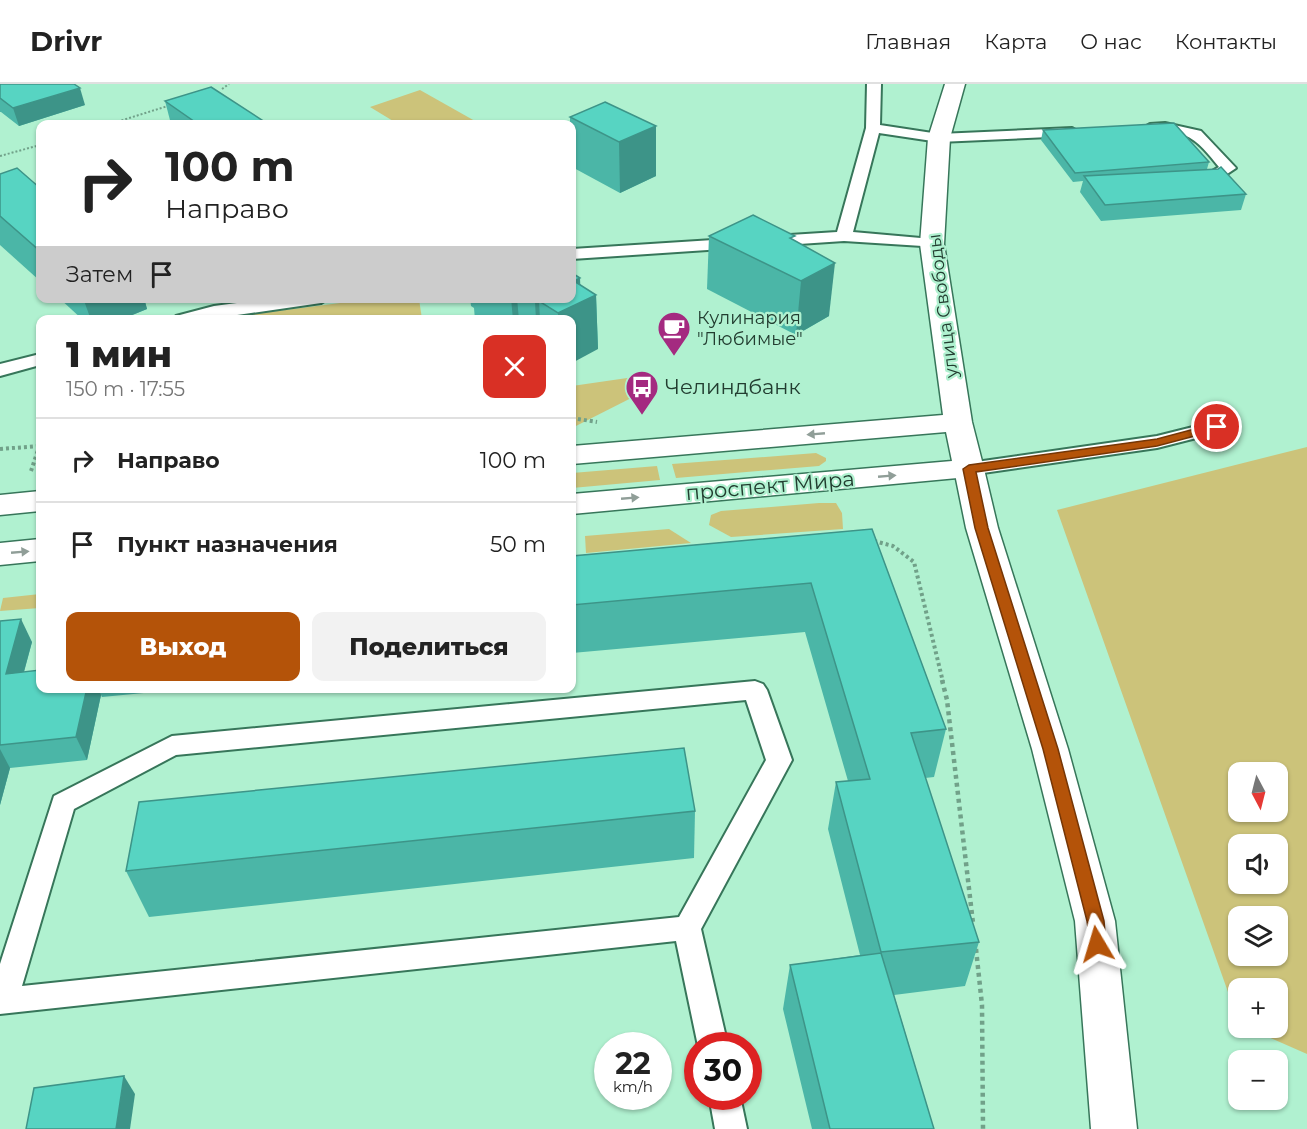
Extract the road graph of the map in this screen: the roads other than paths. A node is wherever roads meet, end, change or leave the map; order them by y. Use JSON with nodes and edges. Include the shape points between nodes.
{"nodes":[{"id":1,"x":874,"y":84,"type":"edge"},
{"id":2,"x":955,"y":84,"type":"edge"},
{"id":3,"x":873,"y":128,"type":"junction"},
{"id":4,"x":1140,"y":128,"type":"edge"},
{"id":5,"x":1092,"y":131,"type":"edge"},
{"id":6,"x":939,"y":138,"type":"junction"},
{"id":7,"x":1180,"y":179,"type":"edge"},
{"id":8,"x":844,"y":236,"type":"junction"},
{"id":9,"x":932,"y":244,"type":"junction"},
{"id":10,"x":576,"y":254,"type":"edge"},
{"id":11,"x":205,"y":303,"type":"edge"},
{"id":12,"x":276,"y":303,"type":"edge"},
{"id":13,"x":214,"y":310,"type":"junction"},
{"id":14,"x":198,"y":315,"type":"edge"},
{"id":15,"x":36,"y":360,"type":"edge"},
{"id":16,"x":0,"y":370,"type":"edge"},
{"id":17,"x":958,"y":422,"type":"junction"},
{"id":18,"x":1217,"y":427,"type":"dead end"},
{"id":19,"x":576,"y":455,"type":"edge"},
{"id":20,"x":969,"y":469,"type":"junction"},
{"id":21,"x":35,"y":489,"type":"edge"},
{"id":22,"x":576,"y":504,"type":"edge"},
{"id":23,"x":0,"y":505,"type":"edge"},
{"id":24,"x":36,"y":550,"type":"edge"},
{"id":25,"x":0,"y":554,"type":"edge"},
{"id":26,"x":687,"y":928,"type":"junction"},
{"id":27,"x":2,"y":1001,"type":"edge"},
{"id":28,"x":710,"y":1032,"type":"edge"},
{"id":29,"x":727,"y":1110,"type":"edge"},
{"id":30,"x":731,"y":1129,"type":"edge"},
{"id":31,"x":1114,"y":1129,"type":"edge"}],
"edges":[{"from":1,"to":3,"type":"lane"},
{"from":2,"to":6,"type":"street","name":"улица Свободы"},
{"from":3,"to":6,"type":"lane"},
{"from":3,"to":8,"type":"lane"},
{"from":4,"to":7,"type":"lane","via":[[1175,126],[1197,133],[1228,168],[1213,177]]},
{"from":5,"to":6,"type":"lane"},
{"from":6,"to":9,"type":"street","name":"улица Свободы"},
{"from":8,"to":9,"type":"lane"},
{"from":8,"to":10,"type":"lane"},
{"from":9,"to":17,"type":"street","name":"улица Свободы"},
{"from":11,"to":13,"type":"lane"},
{"from":12,"to":13,"type":"lane"},
{"from":13,"to":14,"type":"lane"},
{"from":15,"to":16,"type":"lane"},
{"from":17,"to":19,"type":"street","one_way":true},
{"from":17,"to":20,"type":"street","name":"улица Свободы"},
{"from":18,"to":20,"type":"lane","via":[[1157,442]]},
{"from":22,"to":20,"type":"street","name":"проспект Мира","one_way":true},
{"from":20,"to":31,"type":"street","name":"улица Свободы","via":[[982,528],[1050,749],[1095,921]]},
{"from":21,"to":23,"type":"street"},
{"from":25,"to":24,"type":"street","one_way":true},
{"from":26,"to":27,"type":"lane"},
{"from":26,"to":27,"type":"lane","via":[[779,760],[755,690],[172,746],[63,803]]},
{"from":26,"to":28,"type":"lane"},
{"from":29,"to":30,"type":"lane"}]}
